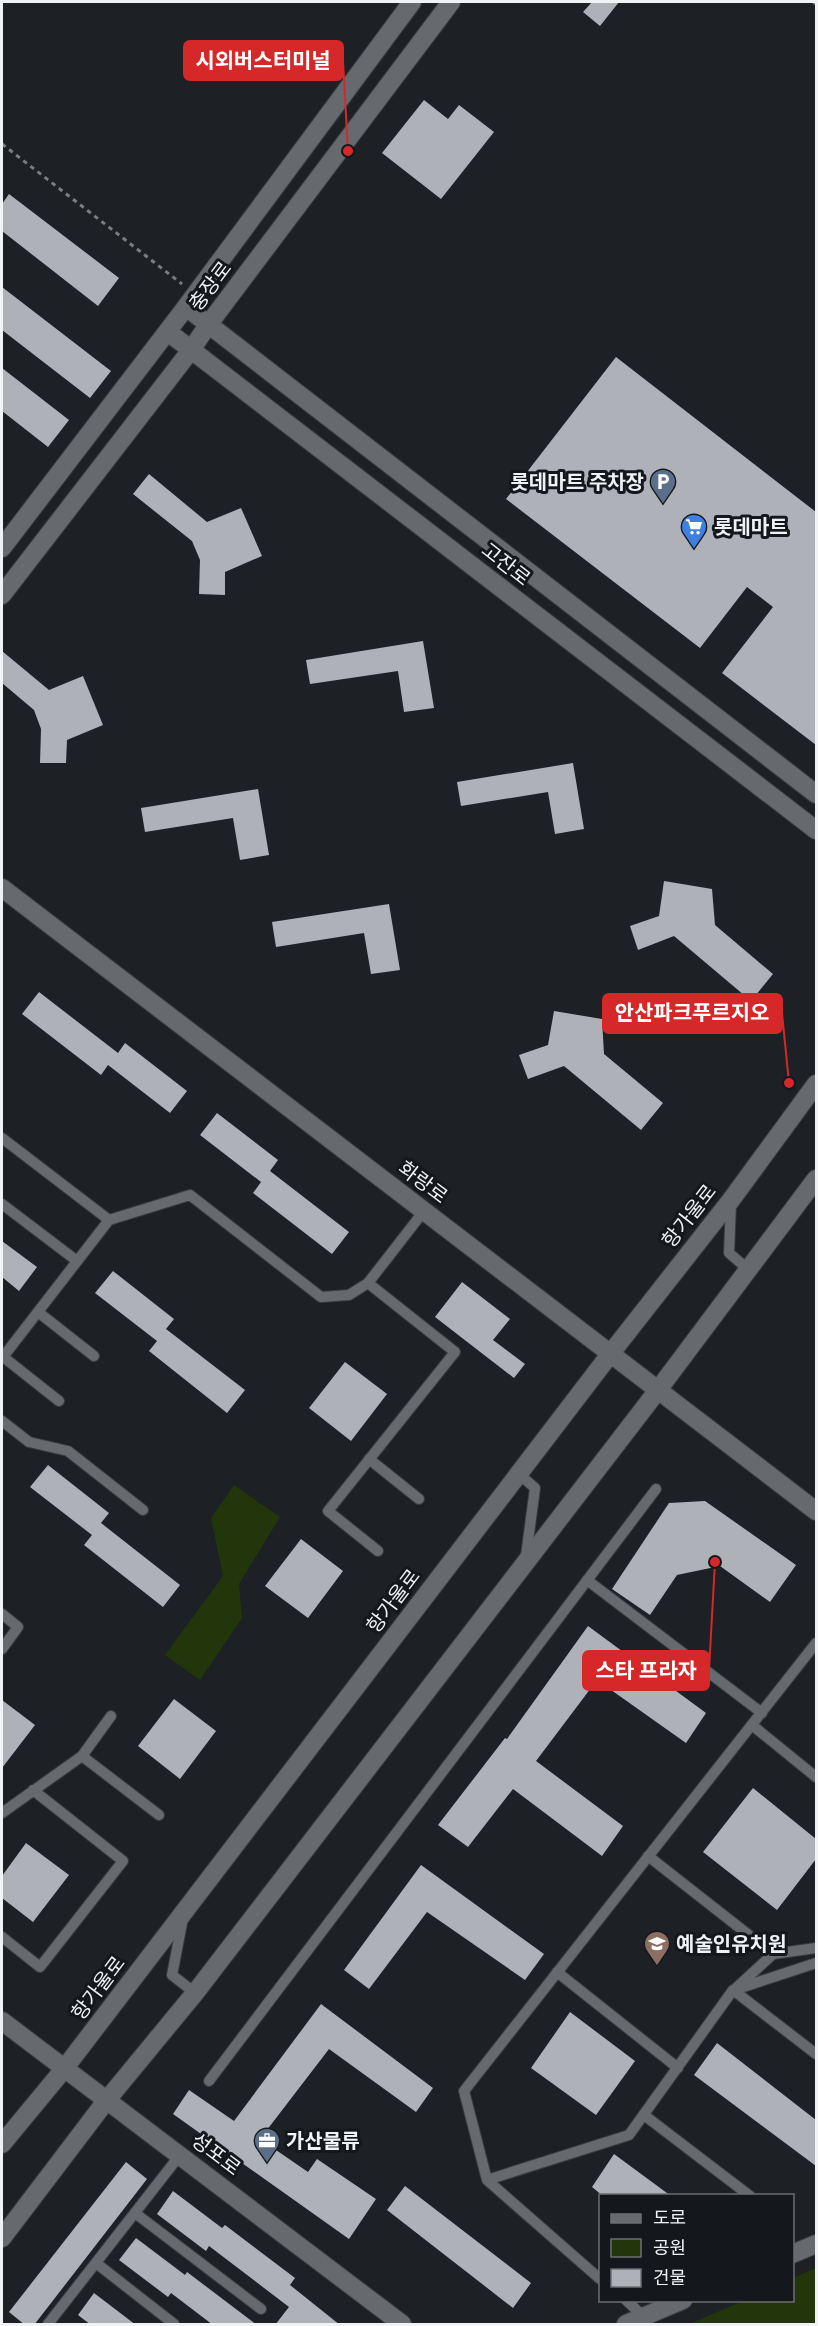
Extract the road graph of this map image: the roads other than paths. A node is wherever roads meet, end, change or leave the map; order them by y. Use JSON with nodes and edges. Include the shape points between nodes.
{"nodes":[{"id":1,"x":451,"y":2,"type":"edge"},
{"id":2,"x":408,"y":8,"type":"edge"},
{"id":3,"x":426,"y":34,"type":"junction"},
{"id":4,"x":191,"y":300,"type":"junction"},
{"id":5,"x":208,"y":325,"type":"junction"},
{"id":6,"x":168,"y":332,"type":"junction"},
{"id":7,"x":191,"y":350,"type":"junction"},
{"id":8,"x":2,"y":548,"type":"edge"},
{"id":9,"x":2,"y":594,"type":"edge"},
{"id":10,"x":816,"y":794,"type":"edge"},
{"id":11,"x":816,"y":830,"type":"edge"},
{"id":12,"x":2,"y":888,"type":"edge"},
{"id":13,"x":816,"y":1084,"type":"edge"},
{"id":14,"x":2,"y":1138,"type":"edge"},
{"id":15,"x":816,"y":1179,"type":"edge"},
{"id":16,"x":731,"y":1200,"type":"junction"},
{"id":17,"x":2,"y":1204,"type":"edge"},
{"id":18,"x":424,"y":1211,"type":"junction"},
{"id":19,"x":109,"y":1220,"type":"junction"},
{"id":20,"x":77,"y":1261,"type":"junction"},
{"id":21,"x":749,"y":1270,"type":"junction"},
{"id":22,"x":368,"y":1283,"type":"junction"},
{"id":23,"x":38,"y":1312,"type":"junction"},
{"id":24,"x":611,"y":1353,"type":"junction"},
{"id":25,"x":2,"y":1356,"type":"edge"},
{"id":26,"x":94,"y":1356,"type":"dead end"},
{"id":27,"x":658,"y":1390,"type":"junction"},
{"id":28,"x":59,"y":1401,"type":"dead end"},
{"id":29,"x":2,"y":1421,"type":"edge"},
{"id":30,"x":369,"y":1459,"type":"junction"},
{"id":31,"x":519,"y":1474,"type":"junction"},
{"id":32,"x":656,"y":1489,"type":"dead end"},
{"id":33,"x":419,"y":1499,"type":"dead end"},
{"id":34,"x":143,"y":1510,"type":"dead end"},
{"id":35,"x":816,"y":1511,"type":"edge"},
{"id":36,"x":378,"y":1551,"type":"dead end"},
{"id":37,"x":526,"y":1563,"type":"junction"},
{"id":38,"x":587,"y":1580,"type":"junction"},
{"id":39,"x":2,"y":1614,"type":"edge"},
{"id":40,"x":816,"y":1643,"type":"edge"},
{"id":41,"x":2,"y":1649,"type":"edge"},
{"id":42,"x":762,"y":1713,"type":"junction"},
{"id":43,"x":111,"y":1716,"type":"dead end"},
{"id":44,"x":752,"y":1725,"type":"junction"},
{"id":45,"x":82,"y":1756,"type":"junction"},
{"id":46,"x":816,"y":1777,"type":"edge"},
{"id":47,"x":33,"y":1790,"type":"junction"},
{"id":48,"x":2,"y":1813,"type":"edge"},
{"id":49,"x":159,"y":1815,"type":"dead end"},
{"id":50,"x":648,"y":1856,"type":"junction"},
{"id":51,"x":184,"y":1912,"type":"junction"},
{"id":52,"x":2,"y":1937,"type":"edge"},
{"id":53,"x":816,"y":1948,"type":"edge"},
{"id":54,"x":773,"y":1954,"type":"junction"},
{"id":55,"x":816,"y":1963,"type":"edge"},
{"id":56,"x":557,"y":1972,"type":"junction"},
{"id":57,"x":734,"y":1990,"type":"junction"},
{"id":58,"x":195,"y":1993,"type":"junction"},
{"id":59,"x":2,"y":2020,"type":"edge"},
{"id":60,"x":816,"y":2054,"type":"edge"},
{"id":61,"x":678,"y":2068,"type":"junction"},
{"id":62,"x":64,"y":2070,"type":"junction"},
{"id":63,"x":209,"y":2080,"type":"dead end"},
{"id":64,"x":106,"y":2102,"type":"junction"},
{"id":65,"x":644,"y":2115,"type":"junction"},
{"id":66,"x":2,"y":2144,"type":"edge"},
{"id":67,"x":180,"y":2155,"type":"junction"},
{"id":68,"x":487,"y":2180,"type":"junction"},
{"id":69,"x":747,"y":2194,"type":"edge"},
{"id":70,"x":135,"y":2213,"type":"junction"},
{"id":71,"x":2,"y":2238,"type":"edge"},
{"id":72,"x":816,"y":2244,"type":"edge"},
{"id":73,"x":794,"y":2253,"type":"edge"},
{"id":74,"x":96,"y":2263,"type":"junction"},
{"id":75,"x":599,"y":2278,"type":"edge"},
{"id":76,"x":627,"y":2302,"type":"edge"},
{"id":77,"x":681,"y":2302,"type":"edge"},
{"id":78,"x":261,"y":2309,"type":"dead end"},
{"id":79,"x":644,"y":2317,"type":"junction"},
{"id":80,"x":51,"y":2321,"type":"edge"},
{"id":81,"x":64,"y":2325,"type":"edge"},
{"id":82,"x":174,"y":2325,"type":"edge"},
{"id":83,"x":402,"y":2325,"type":"edge"},
{"id":84,"x":626,"y":2325,"type":"edge"}],
"edges":[{"from":1,"to":3,"type":"street","name":"충장로"},
{"from":2,"to":3,"type":"street"},
{"from":2,"to":4,"type":"street","name":"충장로"},
{"from":3,"to":5,"type":"street","name":"충장로"},
{"from":4,"to":5,"type":"street","name":"고잔로"},
{"from":4,"to":6,"type":"street","name":"충장로"},
{"from":5,"to":7,"type":"street","name":"충장로"},
{"from":5,"to":10,"type":"street","name":"고잔로"},
{"from":6,"to":7,"type":"street","name":"고잔로"},
{"from":6,"to":8,"type":"street","name":"충장로"},
{"from":7,"to":9,"type":"street","name":"충장로"},
{"from":7,"to":11,"type":"street","name":"고잔로"},
{"from":12,"to":18,"type":"street","name":"화랑로"},
{"from":13,"to":16,"type":"street","name":"항가울로"},
{"from":14,"to":19,"type":"lane"},
{"from":15,"to":21,"type":"street"},
{"from":16,"to":21,"type":"lane","via":[[729,1253]]},
{"from":16,"to":24,"type":"street","name":"항가울로"},
{"from":17,"to":20,"type":"lane"},
{"from":18,"to":22,"type":"lane"},
{"from":18,"to":24,"type":"street","name":"화랑로"},
{"from":19,"to":20,"type":"lane"},
{"from":19,"to":22,"type":"lane","via":[[190,1195],[321,1297],[349,1295]]},
{"from":20,"to":23,"type":"lane"},
{"from":21,"to":27,"type":"street"},
{"from":22,"to":30,"type":"lane","via":[[455,1352]]},
{"from":23,"to":25,"type":"lane"},
{"from":23,"to":26,"type":"lane"},
{"from":24,"to":27,"type":"street","name":"화랑로"},
{"from":24,"to":31,"type":"street","name":"항가울로"},
{"from":25,"to":28,"type":"lane"},
{"from":27,"to":35,"type":"street","name":"화랑로"},
{"from":27,"to":37,"type":"street"},
{"from":29,"to":34,"type":"lane","via":[[29,1442],[68,1451]]},
{"from":30,"to":33,"type":"lane"},
{"from":30,"to":36,"type":"lane","via":[[328,1511]]},
{"from":31,"to":37,"type":"lane","via":[[535,1488]]},
{"from":31,"to":51,"type":"street","name":"항가울로"},
{"from":32,"to":38,"type":"lane"},
{"from":37,"to":58,"type":"street"},
{"from":38,"to":42,"type":"lane"},
{"from":38,"to":63,"type":"lane"},
{"from":39,"to":41,"type":"lane","via":[[18,1627]]},
{"from":40,"to":42,"type":"lane"},
{"from":42,"to":44,"type":"lane"},
{"from":43,"to":45,"type":"lane"},
{"from":44,"to":46,"type":"lane"},
{"from":44,"to":50,"type":"lane"},
{"from":45,"to":47,"type":"lane"},
{"from":45,"to":49,"type":"lane"},
{"from":47,"to":48,"type":"lane"},
{"from":47,"to":52,"type":"lane","via":[[123,1861],[40,1967]]},
{"from":50,"to":54,"type":"lane"},
{"from":50,"to":56,"type":"lane"},
{"from":51,"to":58,"type":"lane","via":[[172,1975]]},
{"from":51,"to":62,"type":"street","name":"항가울로"},
{"from":53,"to":54,"type":"lane"},
{"from":54,"to":57,"type":"lane"},
{"from":55,"to":57,"type":"lane"},
{"from":56,"to":61,"type":"lane"},
{"from":56,"to":68,"type":"lane","via":[[464,2091]]},
{"from":57,"to":60,"type":"lane"},
{"from":57,"to":61,"type":"lane"},
{"from":58,"to":64,"type":"street"},
{"from":59,"to":62,"type":"street","name":"성포로"},
{"from":61,"to":65,"type":"lane"},
{"from":62,"to":64,"type":"street","name":"성포로"},
{"from":62,"to":66,"type":"street","name":"항가울로"},
{"from":64,"to":67,"type":"street","name":"성포로"},
{"from":64,"to":71,"type":"street"},
{"from":65,"to":68,"type":"lane","via":[[629,2135]]},
{"from":65,"to":69,"type":"lane"},
{"from":67,"to":70,"type":"lane"},
{"from":67,"to":83,"type":"street","name":"성포로"},
{"from":68,"to":75,"type":"lane"},
{"from":70,"to":74,"type":"lane"},
{"from":70,"to":78,"type":"lane"},
{"from":72,"to":73,"type":"street"},
{"from":74,"to":80,"type":"lane"},
{"from":74,"to":82,"type":"lane"},
{"from":76,"to":79,"type":"lane"},
{"from":77,"to":79,"type":"street"},
{"from":79,"to":84,"type":"street"},
{"from":80,"to":81,"type":"lane"}]}
